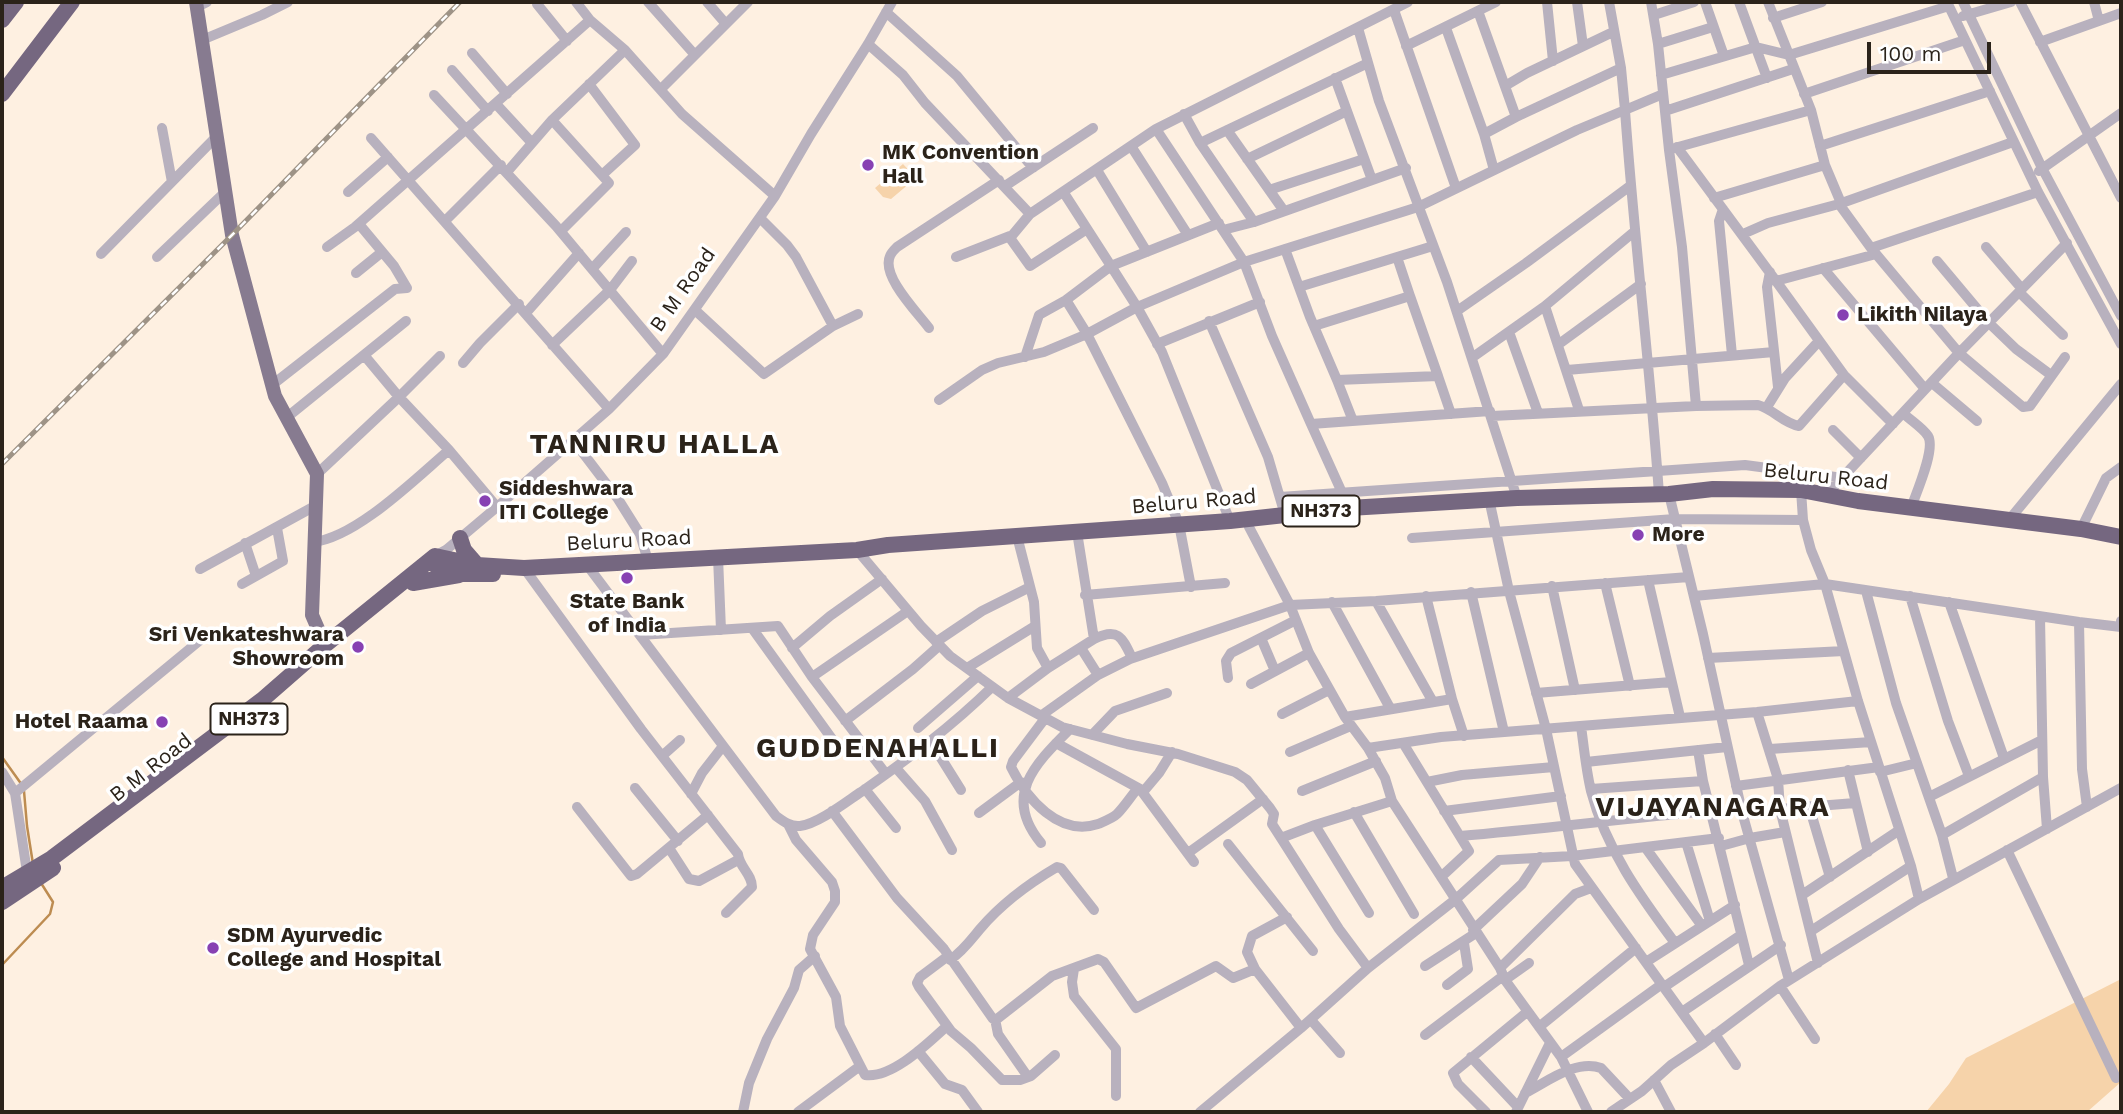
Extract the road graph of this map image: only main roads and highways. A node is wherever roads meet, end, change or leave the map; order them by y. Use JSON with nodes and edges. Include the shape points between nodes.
{"nodes":[{"id":1,"x":16,"y":2,"type":"edge"},
{"id":2,"x":72,"y":2,"type":"edge"},
{"id":3,"x":200,"y":4,"type":"edge"},
{"id":4,"x":2,"y":20,"type":"edge"},
{"id":5,"x":2,"y":94,"type":"edge"},
{"id":6,"x":2121,"y":537,"type":"edge"},
{"id":7,"x":460,"y":538,"type":"road end"},
{"id":8,"x":438,"y":558,"type":"junction"},
{"id":9,"x":477,"y":565,"type":"junction"},
{"id":10,"x":522,"y":568,"type":"junction"},
{"id":11,"x":461,"y":574,"type":"junction"},
{"id":12,"x":413,"y":583,"type":"junction"},
{"id":13,"x":325,"y":645,"type":"junction"},
{"id":14,"x":37,"y":871,"type":"junction"},
{"id":15,"x":2,"y":888,"type":"edge"},
{"id":16,"x":2,"y":902,"type":"edge"}],
"edges":[{"from":1,"to":4,"type":"highway"},
{"from":2,"to":5,"type":"highway"},
{"from":3,"to":13,"type":"main road","via":[[232,235],[275,396],[317,474],[312,615]]},
{"from":6,"to":10,"type":"highway","name":"Beluru Road","number":"NH373","via":[[1801,490],[1713,489],[1349,508],[857,550]]},
{"from":7,"to":9,"type":"highway"},
{"from":8,"to":9,"type":"highway","name":"Beluru Road","number":"NH373"},
{"from":8,"to":11,"type":"highway","name":"Beluru Road","number":"NH373"},
{"from":8,"to":12,"type":"highway","name":"B M Road","number":"NH373"},
{"from":8,"to":13,"type":"highway","name":"B M Road","number":"NH373"},
{"from":9,"to":10,"type":"highway","name":"Beluru Road","number":"NH373"},
{"from":10,"to":11,"type":"highway","name":"Beluru Road","number":"NH373","via":[[511,573]]},
{"from":11,"to":12,"type":"highway"},
{"from":12,"to":14,"type":"highway","name":"B M Road","number":"NH373","via":[[259,711]]},
{"from":13,"to":14,"type":"highway","name":"B M Road","number":"NH373","via":[[262,700]]},
{"from":14,"to":15,"type":"highway","name":"B M Road","number":"NH373"},
{"from":14,"to":16,"type":"highway","name":"B M Road","number":"NH373"}]}
